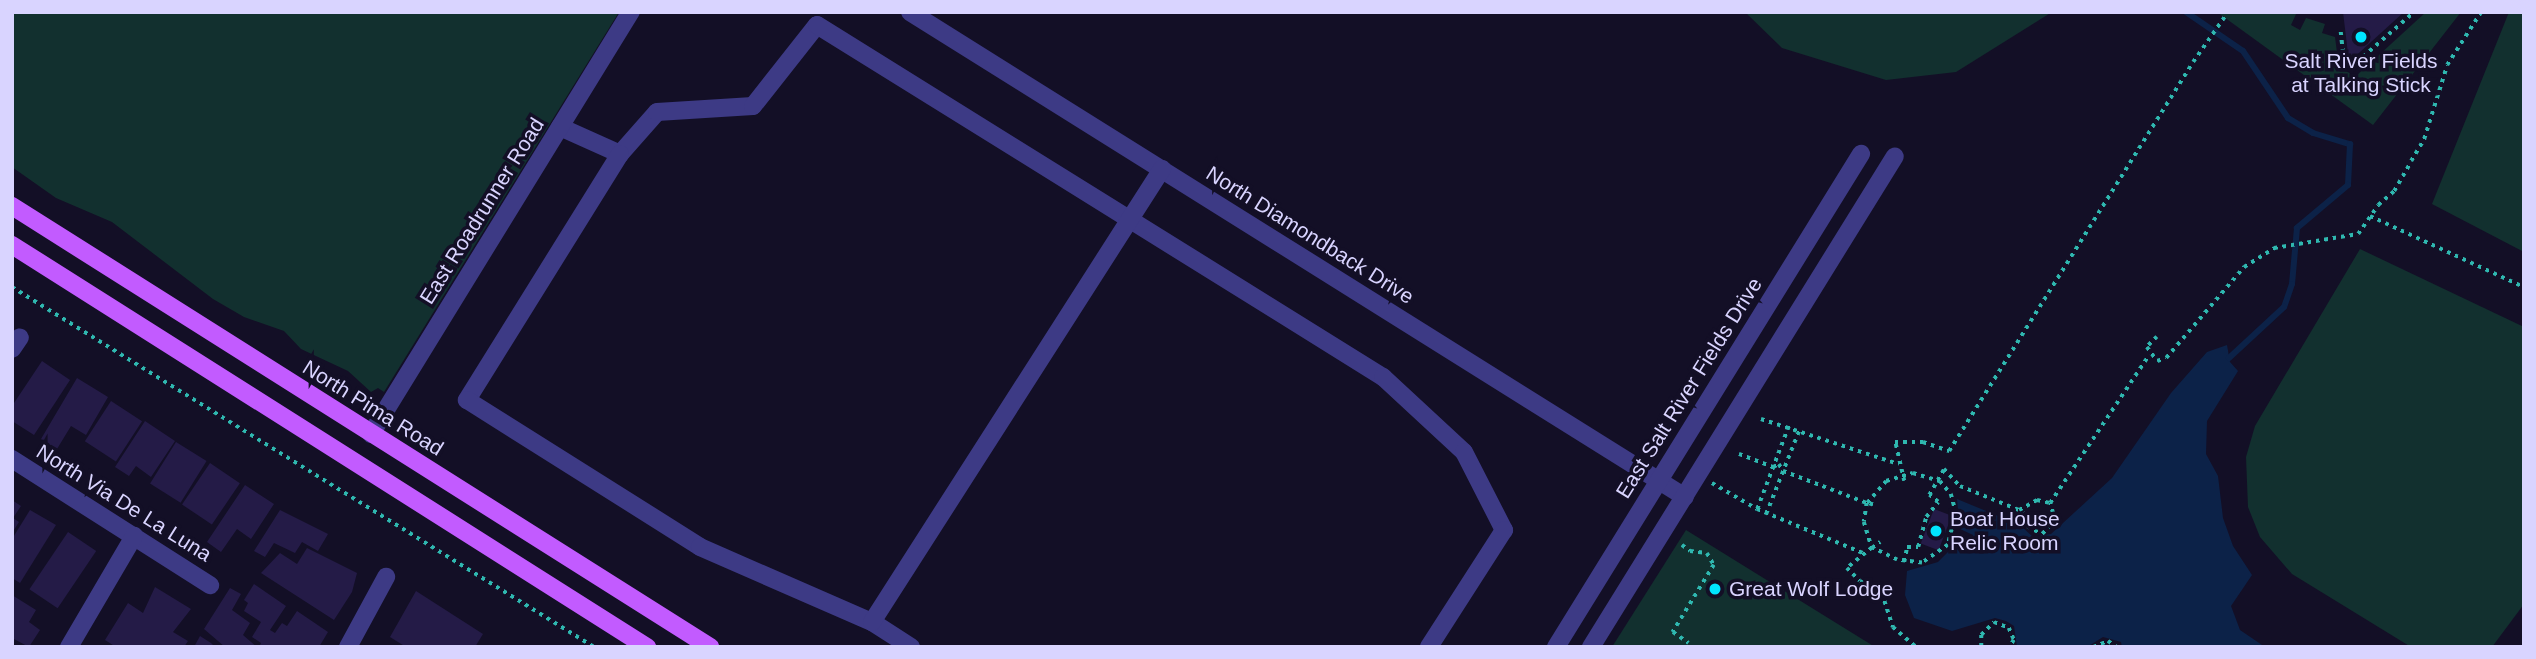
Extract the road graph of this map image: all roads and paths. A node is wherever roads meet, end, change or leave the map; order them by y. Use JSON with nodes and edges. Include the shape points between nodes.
{"nodes":[{"id":1,"x":631,"y":12,"type":"edge"},
{"id":2,"x":910,"y":12,"type":"edge"},
{"id":3,"x":2228,"y":12,"type":"edge"},
{"id":4,"x":2414,"y":12,"type":"edge"},
{"id":5,"x":2481,"y":12,"type":"edge"},
{"id":6,"x":2341,"y":32,"type":"dead end"},
{"id":7,"x":560,"y":127,"type":"junction"},
{"id":8,"x":620,"y":154,"type":"junction"},
{"id":9,"x":1861,"y":154,"type":"dead end"},
{"id":10,"x":1895,"y":156,"type":"dead end"},
{"id":11,"x":1162,"y":169,"type":"junction"},
{"id":12,"x":12,"y":206,"type":"edge"},
{"id":13,"x":2370,"y":216,"type":"junction"},
{"id":14,"x":1130,"y":220,"type":"junction"},
{"id":15,"x":12,"y":246,"type":"edge"},
{"id":16,"x":12,"y":287,"type":"edge"},
{"id":17,"x":2524,"y":287,"type":"edge"},
{"id":18,"x":2157,"y":337,"type":"dead end"},
{"id":19,"x":2149,"y":355,"type":"junction"},
{"id":20,"x":1762,"y":419,"type":"dead end"},
{"id":21,"x":1789,"y":425,"type":"junction"},
{"id":22,"x":1800,"y":428,"type":"junction"},
{"id":23,"x":371,"y":434,"type":"junction"},
{"id":24,"x":1739,"y":454,"type":"dead end"},
{"id":25,"x":12,"y":459,"type":"edge"},
{"id":26,"x":1900,"y":464,"type":"junction"},
{"id":27,"x":1773,"y":467,"type":"junction"},
{"id":28,"x":1783,"y":471,"type":"junction"},
{"id":29,"x":1902,"y":475,"type":"junction"},
{"id":30,"x":1938,"y":479,"type":"junction"},
{"id":31,"x":1659,"y":480,"type":"junction"},
{"id":32,"x":1903,"y":481,"type":"dead end"},
{"id":33,"x":1718,"y":487,"type":"dead end"},
{"id":34,"x":1685,"y":497,"type":"junction"},
{"id":35,"x":1867,"y":503,"type":"junction"},
{"id":36,"x":2050,"y":503,"type":"junction"},
{"id":37,"x":1873,"y":505,"type":"dead end"},
{"id":38,"x":1757,"y":509,"type":"junction"},
{"id":39,"x":2023,"y":511,"type":"junction"},
{"id":40,"x":1766,"y":514,"type":"junction"},
{"id":41,"x":134,"y":536,"type":"junction"},
{"id":42,"x":1953,"y":536,"type":"junction"},
{"id":43,"x":1965,"y":540,"type":"dead end"},
{"id":44,"x":1880,"y":542,"type":"dead end"},
{"id":45,"x":1682,"y":545,"type":"dead end"},
{"id":46,"x":1872,"y":548,"type":"junction"},
{"id":47,"x":1865,"y":554,"type":"junction"},
{"id":48,"x":1904,"y":562,"type":"junction"},
{"id":49,"x":386,"y":577,"type":"dead end"},
{"id":50,"x":210,"y":585,"type":"dead end"},
{"id":51,"x":872,"y":622,"type":"junction"},
{"id":52,"x":1689,"y":643,"type":"dead end"},
{"id":53,"x":69,"y":647,"type":"edge"},
{"id":54,"x":348,"y":647,"type":"edge"},
{"id":55,"x":594,"y":647,"type":"edge"},
{"id":56,"x":648,"y":647,"type":"edge"},
{"id":57,"x":710,"y":647,"type":"edge"},
{"id":58,"x":911,"y":647,"type":"edge"},
{"id":59,"x":1429,"y":647,"type":"edge"},
{"id":60,"x":1556,"y":647,"type":"edge"},
{"id":61,"x":1591,"y":647,"type":"edge"},
{"id":62,"x":1916,"y":647,"type":"edge"},
{"id":63,"x":1981,"y":647,"type":"edge"},
{"id":64,"x":2010,"y":647,"type":"edge"},
{"id":65,"x":2093,"y":647,"type":"edge"},
{"id":66,"x":2117,"y":647,"type":"edge"}],
"edges":[{"from":1,"to":7,"type":"street","name":"East Roadrunner Road"},
{"from":2,"to":11,"type":"street","name":"North Diamondback Drive"},
{"from":3,"to":26,"type":"path","via":[[1949,451],[1923,442],[1895,442]]},
{"from":4,"to":6,"type":"path","via":[[2350,68],[2344,62]]},
{"from":5,"to":13,"type":"path","via":[[2447,65],[2424,139],[2394,191]]},
{"from":7,"to":8,"type":"street"},
{"from":7,"to":23,"type":"street","name":"East Roadrunner Road"},
{"from":8,"to":14,"type":"street","via":[[657,112],[753,106],[817,25]]},
{"from":8,"to":51,"type":"street","via":[[467,400],[700,547]]},
{"from":9,"to":31,"type":"street","name":"East Salt River Fields Drive"},
{"from":10,"to":34,"type":"street"},
{"from":11,"to":14,"type":"street"},
{"from":11,"to":31,"type":"street","name":"North Diamondback Drive"},
{"from":12,"to":23,"type":"main road","name":"North Pima Road"},
{"from":13,"to":17,"type":"path"},
{"from":13,"to":19,"type":"path","via":[[2358,234],[2274,248],[2244,267],[2166,358],[2157,361]]},
{"from":14,"to":51,"type":"street"},
{"from":14,"to":59,"type":"street","via":[[1383,377],[1464,452],[1504,530]]},
{"from":15,"to":56,"type":"main road"},
{"from":16,"to":55,"type":"path"},
{"from":18,"to":19,"type":"path","via":[[2147,347]]},
{"from":19,"to":36,"type":"path"},
{"from":20,"to":21,"type":"path"},
{"from":21,"to":22,"type":"path"},
{"from":21,"to":27,"type":"path"},
{"from":22,"to":26,"type":"path"},
{"from":22,"to":28,"type":"path"},
{"from":23,"to":57,"type":"main road","name":"North Pima Road"},
{"from":24,"to":27,"type":"path"},
{"from":25,"to":41,"type":"street","name":"North Via De La Luna"},
{"from":26,"to":29,"type":"path"},
{"from":27,"to":28,"type":"path","via":[[1779,464]]},
{"from":27,"to":38,"type":"path"},
{"from":28,"to":35,"type":"path"},
{"from":28,"to":40,"type":"path"},
{"from":29,"to":30,"type":"path"},
{"from":29,"to":32,"type":"path"},
{"from":29,"to":35,"type":"path","via":[[1886,481]]},
{"from":30,"to":39,"type":"path","via":[[1944,469],[1960,486]]},
{"from":30,"to":42,"type":"path","via":[[1954,503]]},
{"from":30,"to":48,"type":"path","via":[[1929,495],[1938,502],[1926,517],[1917,547],[1906,547]]},
{"from":31,"to":34,"type":"street","name":"North Diamondback Drive"},
{"from":31,"to":60,"type":"street","name":"East Salt River Fields Drive"},
{"from":33,"to":38,"type":"path"},
{"from":34,"to":61,"type":"street"},
{"from":35,"to":37,"type":"path"},
{"from":35,"to":46,"type":"path","via":[[1864,522]]},
{"from":36,"to":39,"type":"path","via":[[2037,500]]},
{"from":36,"to":39,"type":"path","via":[[2055,522],[2042,534],[2026,526]]},
{"from":38,"to":40,"type":"path"},
{"from":40,"to":47,"type":"path"},
{"from":41,"to":50,"type":"street","name":"North Via De La Luna"},
{"from":41,"to":53,"type":"street"},
{"from":42,"to":43,"type":"path"},
{"from":42,"to":48,"type":"path","via":[[1938,556],[1922,563]]},
{"from":44,"to":46,"type":"path"},
{"from":45,"to":52,"type":"path","via":[[1707,553],[1714,565],[1673,632]]},
{"from":46,"to":47,"type":"path"},
{"from":46,"to":48,"type":"path"},
{"from":47,"to":62,"type":"path","via":[[1847,568],[1882,593],[1893,627]]},
{"from":49,"to":54,"type":"street"},
{"from":51,"to":58,"type":"street"},
{"from":63,"to":64,"type":"path","via":[[1981,635],[1994,622],[2010,628],[2014,640]]},
{"from":65,"to":66,"type":"path","via":[[2108,641]]}]}
